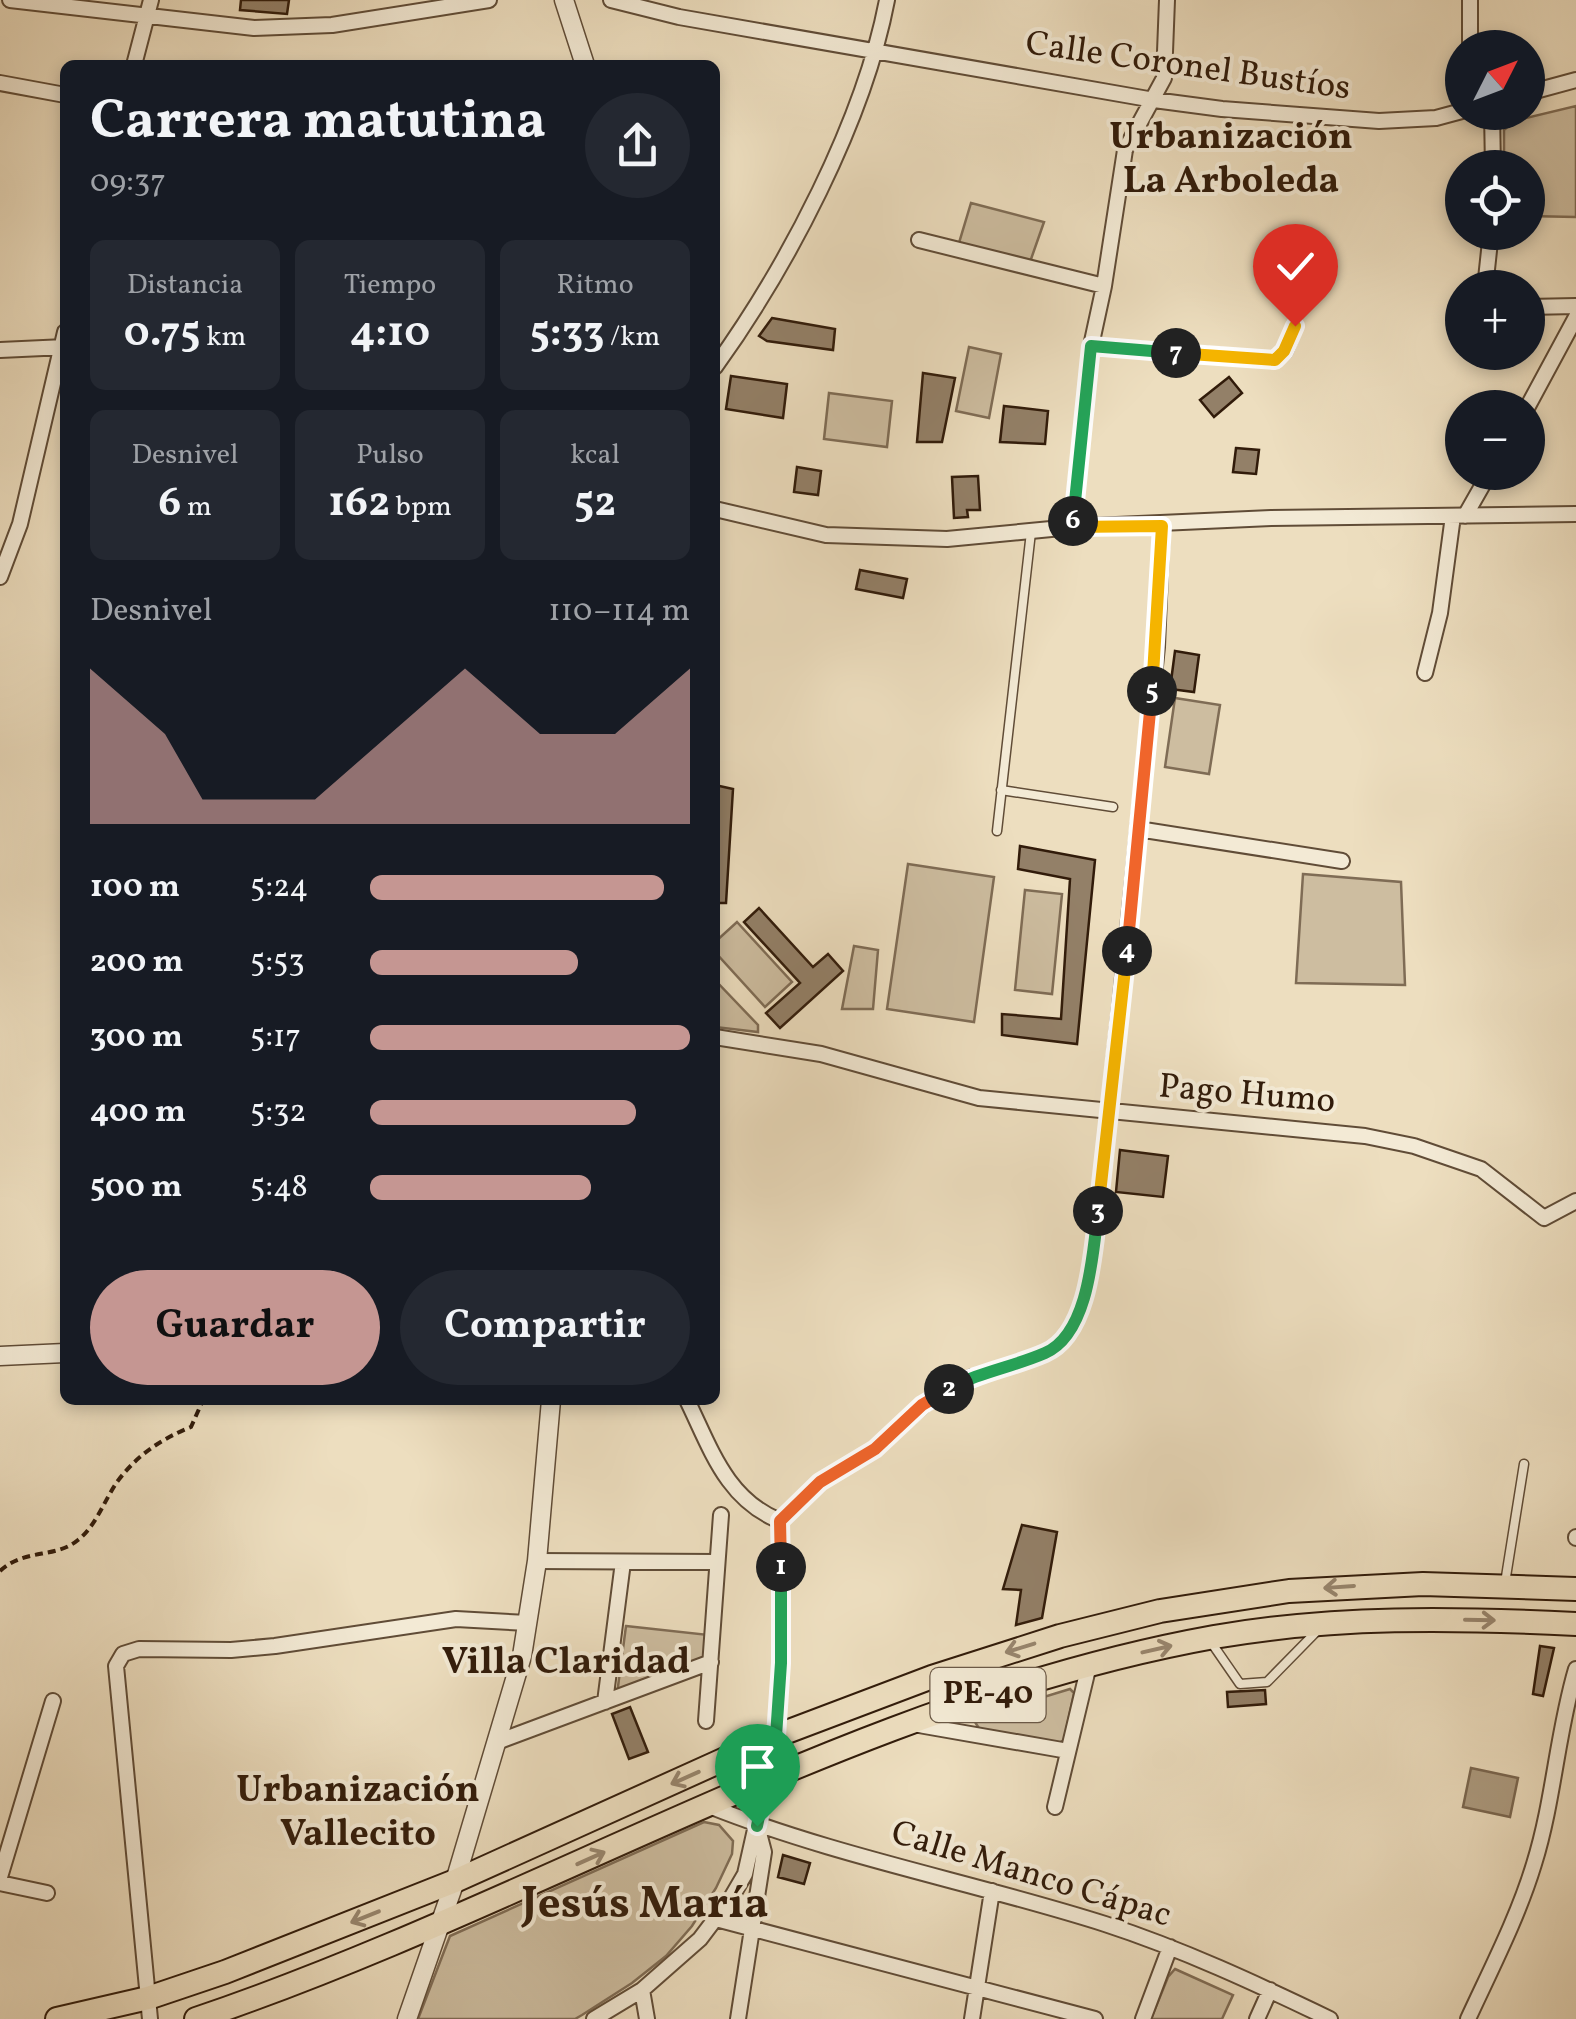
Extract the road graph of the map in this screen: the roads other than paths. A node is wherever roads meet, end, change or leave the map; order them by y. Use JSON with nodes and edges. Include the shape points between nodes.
{"nodes":[{"id":1,"x":10,"y":0,"type":"edge"},
{"id":2,"x":151,"y":0,"type":"edge"},
{"id":3,"x":489,"y":0,"type":"edge"},
{"id":4,"x":564,"y":0,"type":"edge"},
{"id":5,"x":611,"y":0,"type":"edge"},
{"id":6,"x":887,"y":0,"type":"edge"},
{"id":7,"x":1167,"y":0,"type":"edge"},
{"id":8,"x":1470,"y":0,"type":"edge"},
{"id":9,"x":146,"y":15,"type":"junction"},
{"id":10,"x":1470,"y":30,"type":"edge"},
{"id":11,"x":878,"y":50,"type":"junction"},
{"id":12,"x":135,"y":60,"type":"edge"},
{"id":13,"x":583,"y":60,"type":"edge"},
{"id":14,"x":1576,"y":80,"type":"edge"},
{"id":15,"x":0,"y":82,"type":"edge"},
{"id":16,"x":1545,"y":88,"type":"edge"},
{"id":17,"x":60,"y":94,"type":"edge"},
{"id":18,"x":1154,"y":100,"type":"junction"},
{"id":19,"x":1445,"y":114,"type":"edge"},
{"id":20,"x":919,"y":240,"type":"dead end"},
{"id":21,"x":1104,"y":286,"type":"junction"},
{"id":22,"x":1576,"y":306,"type":"edge"},
{"id":23,"x":1545,"y":307,"type":"edge"},
{"id":24,"x":1576,"y":318,"type":"edge"},
{"id":25,"x":1295,"y":326,"type":"dead end"},
{"id":26,"x":60,"y":342,"type":"edge"},
{"id":27,"x":1091,"y":346,"type":"junction"},
{"id":28,"x":0,"y":350,"type":"edge"},
{"id":29,"x":60,"y":359,"type":"edge"},
{"id":30,"x":720,"y":359,"type":"edge"},
{"id":31,"x":1537,"y":390,"type":"edge"},
{"id":32,"x":1477,"y":490,"type":"edge"},
{"id":33,"x":720,"y":511,"type":"edge"},
{"id":34,"x":1576,"y":514,"type":"edge"},
{"id":35,"x":1459,"y":516,"type":"junction"},
{"id":36,"x":1162,"y":526,"type":"junction"},
{"id":37,"x":1072,"y":527,"type":"junction"},
{"id":38,"x":1031,"y":532,"type":"junction"},
{"id":39,"x":0,"y":578,"type":"edge"},
{"id":40,"x":1425,"y":673,"type":"dead end"},
{"id":41,"x":1002,"y":790,"type":"junction"},
{"id":42,"x":1113,"y":807,"type":"dead end"},
{"id":43,"x":1138,"y":829,"type":"junction"},
{"id":44,"x":997,"y":831,"type":"dead end"},
{"id":45,"x":1342,"y":862,"type":"dead end"},
{"id":46,"x":720,"y":1037,"type":"edge"},
{"id":47,"x":1109,"y":1113,"type":"junction"},
{"id":48,"x":1576,"y":1202,"type":"edge"},
{"id":49,"x":60,"y":1353,"type":"edge"},
{"id":50,"x":0,"y":1356,"type":"edge"},
{"id":51,"x":972,"y":1376,"type":"road end"},
{"id":52,"x":551,"y":1405,"type":"edge"},
{"id":53,"x":689,"y":1405,"type":"edge"},
{"id":54,"x":1524,"y":1464,"type":"dead end"},
{"id":55,"x":721,"y":1515,"type":"dead end"},
{"id":56,"x":780,"y":1521,"type":"junction"},
{"id":57,"x":537,"y":1561,"type":"junction"},
{"id":58,"x":623,"y":1562,"type":"junction"},
{"id":59,"x":718,"y":1562,"type":"junction"},
{"id":60,"x":1504,"y":1584,"type":"junction"},
{"id":61,"x":1576,"y":1589,"type":"edge"},
{"id":62,"x":1203,"y":1603,"type":"junction"},
{"id":63,"x":528,"y":1623,"type":"junction"},
{"id":64,"x":1324,"y":1624,"type":"junction"},
{"id":65,"x":1576,"y":1624,"type":"edge"},
{"id":66,"x":1208,"y":1638,"type":"junction"},
{"id":67,"x":711,"y":1662,"type":"junction"},
{"id":68,"x":1089,"y":1665,"type":"junction"},
{"id":69,"x":1576,"y":1669,"type":"edge"},
{"id":70,"x":53,"y":1700,"type":"dead end"},
{"id":71,"x":605,"y":1702,"type":"junction"},
{"id":72,"x":706,"y":1721,"type":"dead end"},
{"id":73,"x":908,"y":1723,"type":"junction"},
{"id":74,"x":776,"y":1736,"type":"junction"},
{"id":75,"x":496,"y":1742,"type":"junction"},
{"id":76,"x":1068,"y":1751,"type":"junction"},
{"id":77,"x":768,"y":1780,"type":"junction"},
{"id":78,"x":709,"y":1806,"type":"junction"},
{"id":79,"x":1055,"y":1807,"type":"dead end"},
{"id":80,"x":757,"y":1826,"type":"junction"},
{"id":81,"x":0,"y":1880,"type":"edge"},
{"id":82,"x":455,"y":1881,"type":"junction"},
{"id":83,"x":992,"y":1890,"type":"junction"},
{"id":84,"x":48,"y":1892,"type":"dead end"},
{"id":85,"x":716,"y":1919,"type":"junction"},
{"id":86,"x":438,"y":1926,"type":"junction"},
{"id":87,"x":752,"y":1929,"type":"junction"},
{"id":88,"x":1170,"y":1948,"type":"junction"},
{"id":89,"x":976,"y":1989,"type":"junction"},
{"id":90,"x":642,"y":1990,"type":"junction"},
{"id":91,"x":1270,"y":1990,"type":"junction"},
{"id":92,"x":149,"y":2009,"type":"edge"},
{"id":93,"x":204,"y":2018,"type":"edge"},
{"id":94,"x":57,"y":2019,"type":"edge"},
{"id":95,"x":406,"y":2019,"type":"edge"},
{"id":96,"x":594,"y":2019,"type":"edge"},
{"id":97,"x":647,"y":2019,"type":"edge"},
{"id":98,"x":738,"y":2019,"type":"edge"},
{"id":99,"x":972,"y":2019,"type":"edge"},
{"id":100,"x":1095,"y":2019,"type":"edge"},
{"id":101,"x":1143,"y":2019,"type":"edge"},
{"id":102,"x":1257,"y":2019,"type":"edge"},
{"id":103,"x":1330,"y":2019,"type":"edge"},
{"id":104,"x":1468,"y":2019,"type":"edge"}],
"edges":[{"from":1,"to":9,"type":"street"},
{"from":2,"to":9,"type":"street"},
{"from":3,"to":9,"type":"street","via":[[294,28]]},
{"from":4,"to":13,"type":"street"},
{"from":5,"to":11,"type":"street","name":"Calle Coronel Bustíos"},
{"from":6,"to":11,"type":"street"},
{"from":7,"to":18,"type":"street","via":[[1164,78]]},
{"from":8,"to":10,"type":"street"},
{"from":9,"to":12,"type":"street"},
{"from":11,"to":18,"type":"street","name":"Calle Coronel Bustíos"},
{"from":11,"to":30,"type":"street","via":[[810,210]]},
{"from":14,"to":16,"type":"street"},
{"from":15,"to":17,"type":"street"},
{"from":18,"to":19,"type":"street","name":"Calle Coronel Bustíos","via":[[1379,121]]},
{"from":18,"to":21,"type":"street","via":[[1126,150]]},
{"from":20,"to":21,"type":"street"},
{"from":21,"to":27,"type":"street"},
{"from":22,"to":23,"type":"street"},
{"from":24,"to":31,"type":"street"},
{"from":25,"to":27,"type":"street","via":[[1275,360]]},
{"from":26,"to":28,"type":"street"},
{"from":27,"to":37,"type":"street"},
{"from":29,"to":39,"type":"street","via":[[20,524]]},
{"from":32,"to":35,"type":"street"},
{"from":33,"to":38,"type":"street","via":[[826,534],[947,538]]},
{"from":34,"to":35,"type":"street"},
{"from":35,"to":36,"type":"street"},
{"from":35,"to":40,"type":"street"},
{"from":36,"to":37,"type":"street"},
{"from":36,"to":43,"type":"street"},
{"from":37,"to":38,"type":"street"},
{"from":38,"to":41,"type":"lane"},
{"from":41,"to":42,"type":"lane"},
{"from":41,"to":44,"type":"lane"},
{"from":43,"to":45,"type":"street"},
{"from":43,"to":47,"type":"street"},
{"from":46,"to":47,"type":"street","name":"Pago Humo","via":[[822,1054],[979,1098]]},
{"from":47,"to":48,"type":"street","name":"Pago Humo","via":[[1366,1136],[1482,1168],[1544,1218]]},
{"from":49,"to":50,"type":"street"},
{"from":51,"to":56,"type":"street","via":[[820,1482]]},
{"from":52,"to":57,"type":"street"},
{"from":53,"to":56,"type":"street","via":[[724,1477]]},
{"from":54,"to":60,"type":"lane"},
{"from":55,"to":59,"type":"street"},
{"from":56,"to":74,"type":"street"},
{"from":57,"to":58,"type":"street"},
{"from":57,"to":63,"type":"street"},
{"from":58,"to":59,"type":"street"},
{"from":58,"to":71,"type":"street"},
{"from":59,"to":67,"type":"street"},
{"from":60,"to":61,"type":"highway","number":"PE-40"},
{"from":60,"to":62,"type":"highway","number":"PE-40","one_way":true,"via":[[1352,1586]]},
{"from":62,"to":66,"type":"highway"},
{"from":62,"to":74,"type":"highway","number":"PE-40","one_way":true,"via":[[1060,1636]]},
{"from":63,"to":75,"type":"street"},
{"from":63,"to":92,"type":"street","via":[[456,1619],[275,1646],[140,1648],[123,1654],[116,1666]]},
{"from":64,"to":65,"type":"highway","number":"PE-40","one_way":true},
{"from":64,"to":66,"type":"highway","number":"PE-40"},
{"from":64,"to":66,"type":"lane","via":[[1267,1682],[1240,1684]]},
{"from":68,"to":66,"type":"highway","number":"PE-40","one_way":true},
{"from":67,"to":71,"type":"street"},
{"from":67,"to":72,"type":"street"},
{"from":68,"to":73,"type":"highway","number":"PE-40"},
{"from":68,"to":76,"type":"street"},
{"from":69,"to":104,"type":"street","via":[[1533,1868]]},
{"from":70,"to":81,"type":"street"},
{"from":71,"to":75,"type":"street"},
{"from":73,"to":76,"type":"street"},
{"from":73,"to":77,"type":"highway","number":"PE-40"},
{"from":74,"to":77,"type":"street"},
{"from":74,"to":82,"type":"highway","number":"PE-40","one_way":true},
{"from":75,"to":82,"type":"street"},
{"from":76,"to":79,"type":"street"},
{"from":77,"to":78,"type":"highway","number":"PE-40"},
{"from":77,"to":80,"type":"street"},
{"from":78,"to":80,"type":"street","name":"Calle Manco Cápac"},
{"from":86,"to":78,"type":"highway","number":"PE-40","one_way":true},
{"from":80,"to":83,"type":"street","name":"Calle Manco Cápac"},
{"from":80,"to":85,"type":"street","via":[[745,1874]]},
{"from":80,"to":87,"type":"street","via":[[764,1852]]},
{"from":81,"to":84,"type":"street"},
{"from":82,"to":86,"type":"street"},
{"from":82,"to":92,"type":"highway","number":"PE-40","one_way":true},
{"from":83,"to":88,"type":"street","name":"Calle Manco Cápac"},
{"from":83,"to":89,"type":"street"},
{"from":85,"to":87,"type":"street"},
{"from":85,"to":90,"type":"street"},
{"from":86,"to":93,"type":"highway","number":"PE-40"},
{"from":86,"to":95,"type":"street"},
{"from":87,"to":89,"type":"street"},
{"from":87,"to":98,"type":"street"},
{"from":88,"to":91,"type":"street","name":"Calle Manco Cápac"},
{"from":88,"to":101,"type":"street"},
{"from":89,"to":99,"type":"street"},
{"from":89,"to":100,"type":"street"},
{"from":90,"to":96,"type":"street"},
{"from":90,"to":97,"type":"street"},
{"from":91,"to":102,"type":"street"},
{"from":91,"to":103,"type":"street","name":"Calle Manco Cápac"},
{"from":92,"to":94,"type":"highway","number":"PE-40"}]}
